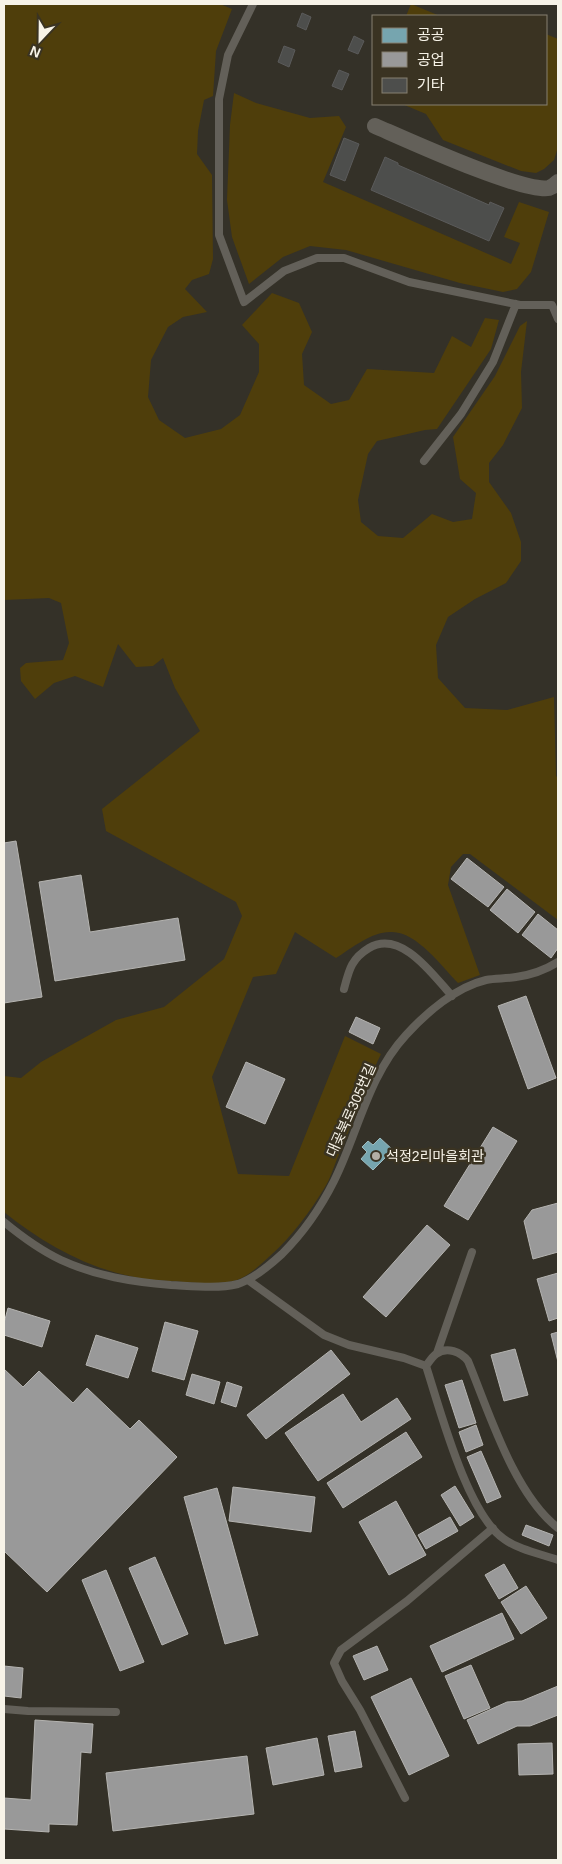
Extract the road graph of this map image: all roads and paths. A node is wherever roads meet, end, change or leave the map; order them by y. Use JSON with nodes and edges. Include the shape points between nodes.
{"nodes":[{"id":1,"x":253,"y":4,"type":"edge"},
{"id":2,"x":375,"y":126,"type":"dead end"},
{"id":3,"x":558,"y":182,"type":"edge"},
{"id":4,"x":516,"y":304,"type":"junction"},
{"id":5,"x":558,"y":319,"type":"edge"},
{"id":6,"x":424,"y":461,"type":"dead end"},
{"id":7,"x":558,"y":962,"type":"edge"},
{"id":8,"x":344,"y":989,"type":"dead end"},
{"id":9,"x":452,"y":996,"type":"junction"},
{"id":10,"x":4,"y":1222,"type":"edge"},
{"id":11,"x":472,"y":1252,"type":"dead end"},
{"id":12,"x":248,"y":1280,"type":"junction"},
{"id":13,"x":437,"y":1353,"type":"junction"},
{"id":14,"x":426,"y":1366,"type":"junction"},
{"id":15,"x":493,"y":1528,"type":"junction"},
{"id":16,"x":558,"y":1528,"type":"edge"},
{"id":17,"x":558,"y":1560,"type":"edge"},
{"id":18,"x":4,"y":1709,"type":"edge"},
{"id":19,"x":116,"y":1712,"type":"dead end"},
{"id":20,"x":405,"y":1798,"type":"dead end"}],
"edges":[{"from":1,"to":4,"type":"lane","via":[[228,55],[219,99],[219,235],[244,302],[284,271],[317,258],[344,258],[409,282]]},
{"from":2,"to":3,"type":"street","via":[[529,187],[550,188]]},
{"from":4,"to":5,"type":"lane","via":[[552,305]]},
{"from":4,"to":6,"type":"lane","via":[[493,362],[461,414]]},
{"from":7,"to":9,"type":"lane","name":"대곶북로305번길","via":[[545,970],[470,985]]},
{"from":8,"to":9,"type":"lane","via":[[349,968],[358,955],[373,946],[390,943],[404,948],[423,963]]},
{"from":9,"to":12,"type":"lane","name":"대곶북로305번길","via":[[405,1036],[386,1061],[334,1180],[315,1212],[296,1240]]},
{"from":10,"to":12,"type":"lane","name":"대곶북로305번길","via":[[60,1259],[118,1279],[186,1286],[220,1286]]},
{"from":11,"to":13,"type":"lane"},
{"from":12,"to":14,"type":"lane","via":[[324,1335]]},
{"from":13,"to":14,"type":"lane"},
{"from":13,"to":16,"type":"lane","via":[[452,1350],[462,1353],[468,1361],[520,1483],[548,1521]]},
{"from":14,"to":15,"type":"lane","via":[[468,1488],[485,1520]]},
{"from":15,"to":17,"type":"lane","via":[[504,1539],[526,1550]]},
{"from":15,"to":20,"type":"lane","via":[[407,1601],[341,1650],[334,1663]]},
{"from":18,"to":19,"type":"lane"}]}
